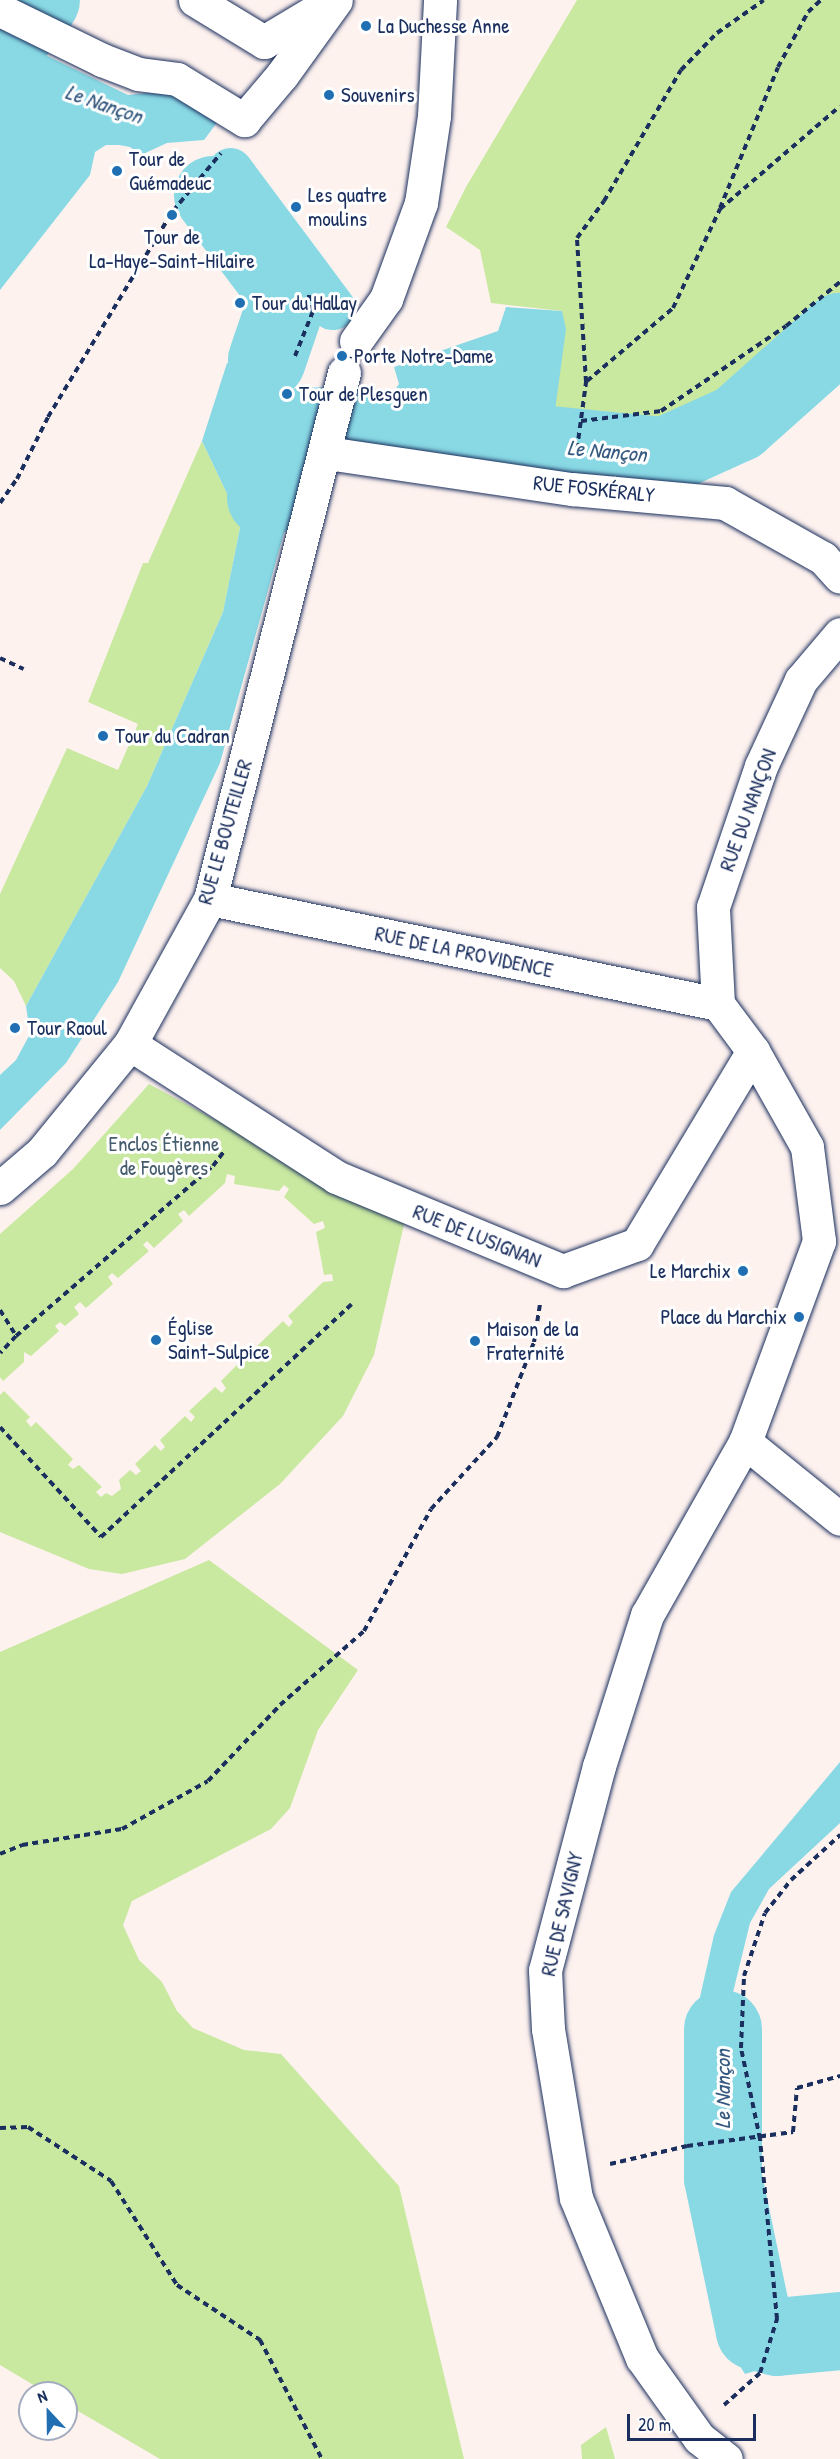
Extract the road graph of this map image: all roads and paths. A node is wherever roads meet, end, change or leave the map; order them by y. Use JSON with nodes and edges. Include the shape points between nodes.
{"nodes":[{"id":1,"x":195,"y":0,"type":"edge"},
{"id":2,"x":335,"y":0,"type":"edge"},
{"id":3,"x":440,"y":0,"type":"edge"},
{"id":4,"x":764,"y":0,"type":"edge"},
{"id":5,"x":820,"y":0,"type":"edge"},
{"id":6,"x":0,"y":10,"type":"edge"},
{"id":7,"x":840,"y":106,"type":"edge"},
{"id":8,"x":244,"y":120,"type":"junction"},
{"id":9,"x":720,"y":209,"type":"junction"},
{"id":10,"x":840,"y":282,"type":"edge"},
{"id":11,"x":308,"y":292,"type":"dead end"},
{"id":12,"x":313,"y":311,"type":"junction"},
{"id":13,"x":319,"y":315,"type":"dead end"},
{"id":14,"x":356,"y":341,"type":"dead end"},
{"id":15,"x":295,"y":356,"type":"dead end"},
{"id":16,"x":344,"y":373,"type":"dead end"},
{"id":17,"x":586,"y":382,"type":"junction"},
{"id":18,"x":581,"y":421,"type":"junction"},
{"id":19,"x":579,"y":436,"type":"dead end"},
{"id":20,"x":327,"y":453,"type":"junction"},
{"id":21,"x":0,"y":503,"type":"edge"},
{"id":22,"x":840,"y":577,"type":"edge"},
{"id":23,"x":840,"y":634,"type":"edge"},
{"id":24,"x":0,"y":658,"type":"edge"},
{"id":25,"x":24,"y":669,"type":"dead end"},
{"id":26,"x":210,"y":899,"type":"junction"},
{"id":27,"x":718,"y":1004,"type":"junction"},
{"id":28,"x":130,"y":1044,"type":"junction"},
{"id":29,"x":753,"y":1051,"type":"junction"},
{"id":30,"x":246,"y":1120,"type":"junction"},
{"id":31,"x":0,"y":1188,"type":"edge"},
{"id":32,"x":547,"y":1264,"type":"junction"},
{"id":33,"x":352,"y":1304,"type":"dead end"},
{"id":34,"x":0,"y":1310,"type":"edge"},
{"id":35,"x":16,"y":1336,"type":"junction"},
{"id":36,"x":0,"y":1353,"type":"edge"},
{"id":37,"x":0,"y":1427,"type":"edge"},
{"id":38,"x":739,"y":1452,"type":"junction"},
{"id":39,"x":840,"y":1519,"type":"edge"},
{"id":40,"x":840,"y":1835,"type":"edge"},
{"id":41,"x":0,"y":1854,"type":"edge"},
{"id":42,"x":840,"y":2076,"type":"edge"},
{"id":43,"x":0,"y":2128,"type":"edge"},
{"id":44,"x":760,"y":2139,"type":"junction"},
{"id":45,"x":571,"y":2182,"type":"junction"},
{"id":46,"x":760,"y":2373,"type":"dead end"},
{"id":47,"x":322,"y":2459,"type":"edge"},
{"id":48,"x":726,"y":2459,"type":"edge"}],
"edges":[{"from":1,"to":2,"type":"street","via":[[264,42]]},
{"from":2,"to":8,"type":"street","via":[[282,75]]},
{"from":3,"to":14,"type":"street","via":[[434,117],[421,203],[386,299]]},
{"from":4,"to":17,"type":"path","via":[[717,33],[681,70],[604,201],[577,238]]},
{"from":5,"to":9,"type":"path","via":[[808,12],[778,67]]},
{"from":6,"to":8,"type":"street","via":[[138,74],[177,79]]},
{"from":7,"to":9,"type":"path"},
{"from":8,"to":21,"type":"path","via":[[173,211]]},
{"from":9,"to":17,"type":"path","via":[[673,308]]},
{"from":10,"to":18,"type":"path","via":[[786,326],[661,411]]},
{"from":11,"to":12,"type":"path"},
{"from":12,"to":13,"type":"path"},
{"from":12,"to":15,"type":"path"},
{"from":16,"to":20,"type":"street","name":"RUE LE BOUTEILLER"},
{"from":17,"to":18,"type":"path"},
{"from":18,"to":19,"type":"path"},
{"from":20,"to":22,"type":"street","name":"RUE FOSKÉRALY","via":[[572,489],[725,503],[823,558]]},
{"from":20,"to":26,"type":"street","name":"RUE LE BOUTEILLER"},
{"from":23,"to":27,"type":"street","name":"RUE DU NANÇON","via":[[796,691],[761,766],[720,886],[714,907]]},
{"from":24,"to":25,"type":"path"},
{"from":26,"to":27,"type":"street","name":"RUE DE LA PROVIDENCE"},
{"from":26,"to":28,"type":"street","name":"RUE LE BOUTEILLER"},
{"from":27,"to":29,"type":"street"},
{"from":28,"to":30,"type":"street","name":"RUE DE LUSIGNAN"},
{"from":28,"to":31,"type":"street","name":"RUE LE BOUTEILLER","via":[[42,1152]]},
{"from":29,"to":32,"type":"street","name":"RUE DE LUSIGNAN","via":[[637,1244],[563,1270]]},
{"from":29,"to":38,"type":"street","via":[[807,1147],[819,1241]]},
{"from":30,"to":32,"type":"street","name":"RUE DE LUSIGNAN","via":[[336,1177]]},
{"from":30,"to":35,"type":"path","via":[[213,1167]]},
{"from":32,"to":41,"type":"path","via":[[534,1342],[497,1437],[431,1509],[364,1631],[280,1705],[208,1781],[122,1829],[22,1845]]},
{"from":33,"to":37,"type":"path","via":[[101,1537]]},
{"from":34,"to":35,"type":"path"},
{"from":35,"to":36,"type":"path"},
{"from":38,"to":39,"type":"street"},
{"from":38,"to":45,"type":"street","name":"RUE DE SAVIGNY","via":[[647,1615],[599,1766],[546,1970],[548,2029]]},
{"from":40,"to":44,"type":"path","via":[[791,1880],[765,1913],[744,1976],[741,2048]]},
{"from":42,"to":44,"type":"path","via":[[797,2088],[793,2132]]},
{"from":43,"to":47,"type":"path","via":[[28,2127],[111,2181],[177,2285],[260,2340]]},
{"from":44,"to":45,"type":"path","via":[[687,2146],[602,2166]]},
{"from":44,"to":46,"type":"path","via":[[777,2319]]},
{"from":45,"to":48,"type":"street","name":"RUE DE SAVIGNY","via":[[642,2358],[699,2438]]}]}
